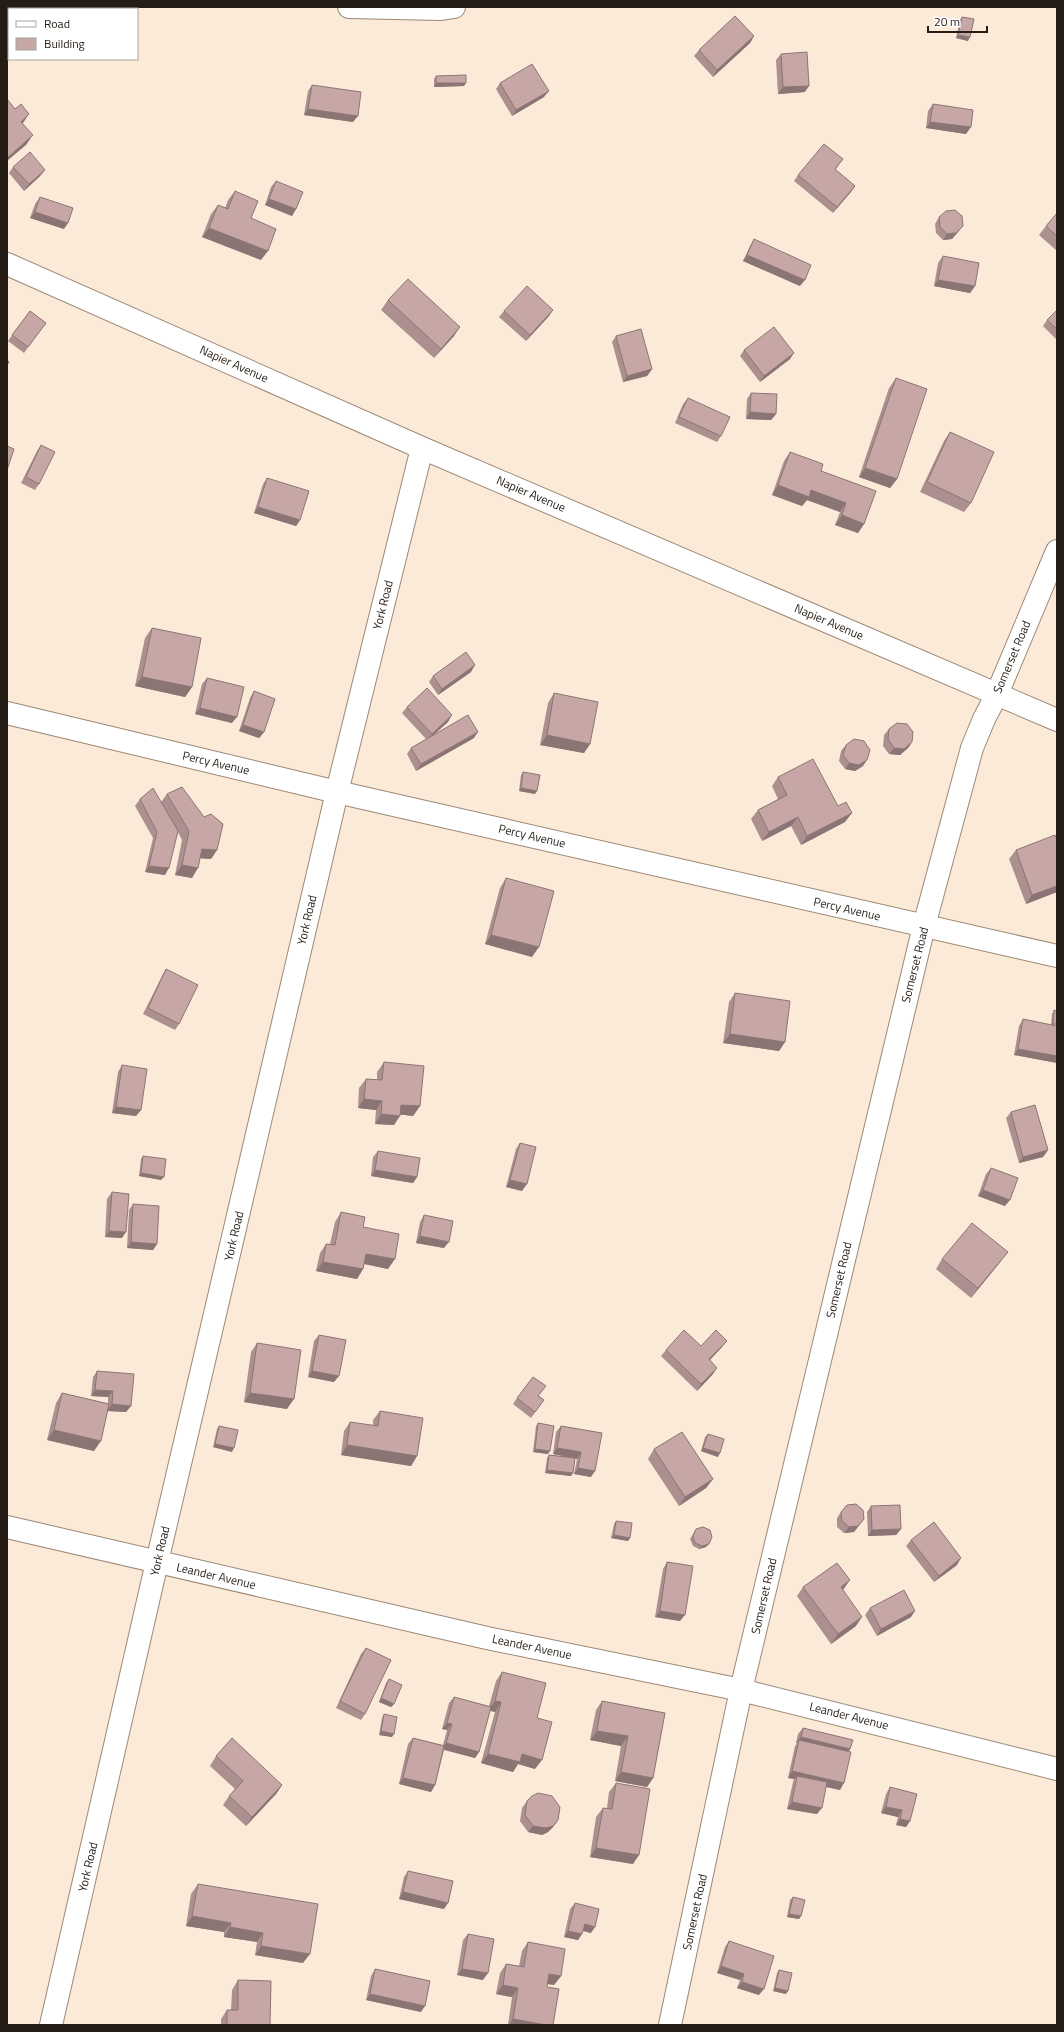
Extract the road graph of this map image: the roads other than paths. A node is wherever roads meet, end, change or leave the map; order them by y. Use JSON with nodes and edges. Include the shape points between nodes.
{"nodes":[{"id":1,"x":349,"y":7,"type":"edge"},
{"id":2,"x":454,"y":7,"type":"edge"},
{"id":3,"x":7,"y":264,"type":"edge"},
{"id":4,"x":422,"y":448,"type":"junction"},
{"id":5,"x":1057,"y":551,"type":"edge"},
{"id":6,"x":997,"y":694,"type":"junction"},
{"id":7,"x":7,"y":713,"type":"edge"},
{"id":8,"x":1057,"y":720,"type":"edge"},
{"id":9,"x":337,"y":792,"type":"junction"},
{"id":10,"x":924,"y":926,"type":"junction"},
{"id":11,"x":1057,"y":956,"type":"edge"},
{"id":12,"x":7,"y":1527,"type":"edge"},
{"id":13,"x":157,"y":1562,"type":"junction"},
{"id":14,"x":741,"y":1690,"type":"junction"},
{"id":15,"x":1057,"y":1769,"type":"edge"},
{"id":16,"x":51,"y":2025,"type":"edge"},
{"id":17,"x":670,"y":2025,"type":"edge"}],
"edges":[{"from":1,"to":2,"type":"street"},
{"from":3,"to":4,"type":"street","name":"Napier Avenue"},
{"from":4,"to":6,"type":"street","name":"Napier Avenue"},
{"from":4,"to":9,"type":"street","name":"York Road"},
{"from":5,"to":6,"type":"street","name":"Somerset Road"},
{"from":6,"to":8,"type":"street","name":"Napier Avenue"},
{"from":6,"to":10,"type":"street","name":"Somerset Road","via":[[972,748]]},
{"from":7,"to":9,"type":"street","name":"Percy Avenue"},
{"from":9,"to":10,"type":"street","name":"Percy Avenue"},
{"from":9,"to":13,"type":"street","name":"York Road"},
{"from":10,"to":11,"type":"street","name":"Percy Avenue"},
{"from":10,"to":14,"type":"street","name":"Somerset Road"},
{"from":12,"to":13,"type":"street","name":"Leander Avenue"},
{"from":13,"to":14,"type":"street","name":"Leander Avenue","via":[[487,1638]]},
{"from":13,"to":16,"type":"street","name":"York Road"},
{"from":14,"to":15,"type":"street","name":"Leander Avenue"},
{"from":14,"to":17,"type":"street","name":"Somerset Road"}]}
